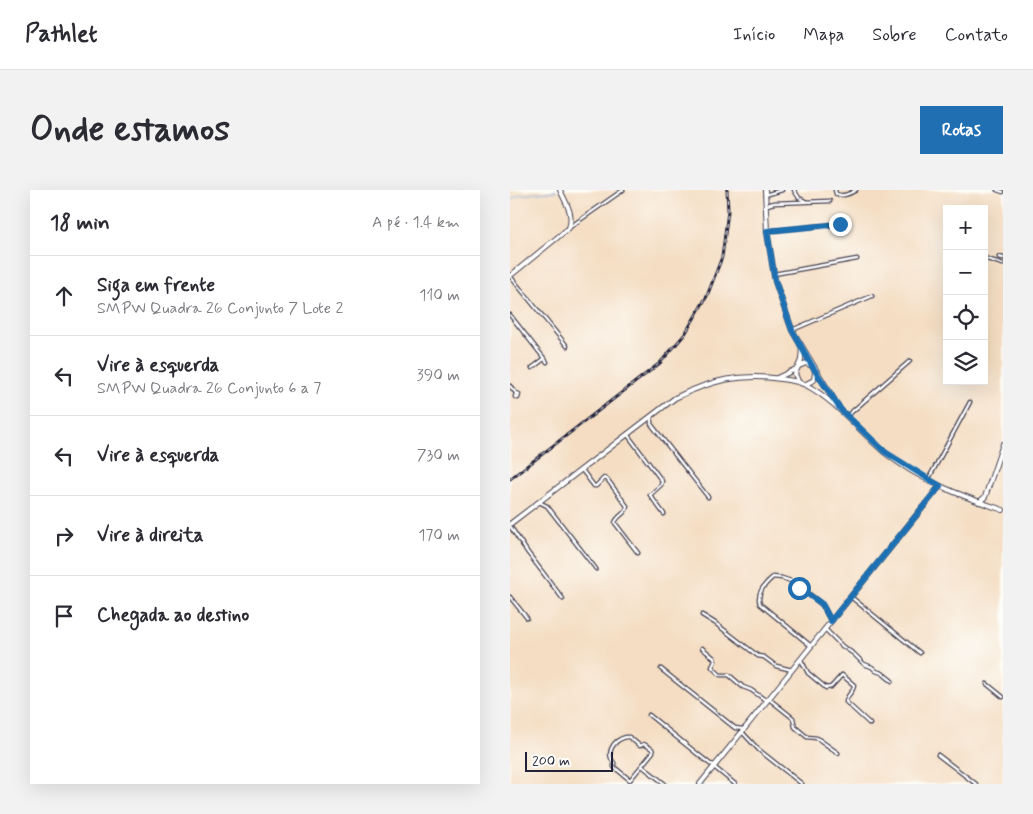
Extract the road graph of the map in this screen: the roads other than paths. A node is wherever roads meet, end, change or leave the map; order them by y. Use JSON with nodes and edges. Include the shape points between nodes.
{"nodes":[{"id":1,"x":560,"y":190,"type":"edge"},
{"id":2,"x":622,"y":190,"type":"edge"},
{"id":3,"x":782,"y":190,"type":"edge"},
{"id":4,"x":794,"y":190,"type":"edge"},
{"id":5,"x":835,"y":190,"type":"edge"},
{"id":6,"x":856,"y":190,"type":"edge"},
{"id":7,"x":997,"y":190,"type":"edge"},
{"id":8,"x":765,"y":192,"type":"edge"},
{"id":9,"x":1003,"y":192,"type":"edge"},
{"id":10,"x":830,"y":201,"type":"dead end"},
{"id":11,"x":807,"y":202,"type":"junction"},
{"id":12,"x":766,"y":206,"type":"junction"},
{"id":13,"x":840,"y":224,"type":"dead end"},
{"id":14,"x":569,"y":228,"type":"junction"},
{"id":15,"x":767,"y":231,"type":"junction"},
{"id":16,"x":857,"y":259,"type":"dead end"},
{"id":17,"x":988,"y":259,"type":"edge"},
{"id":18,"x":1003,"y":264,"type":"edge"},
{"id":19,"x":774,"y":274,"type":"junction"},
{"id":20,"x":510,"y":276,"type":"edge"},
{"id":21,"x":872,"y":296,"type":"dead end"},
{"id":22,"x":510,"y":315,"type":"edge"},
{"id":23,"x":792,"y":330,"type":"junction"},
{"id":24,"x":567,"y":346,"type":"dead end"},
{"id":25,"x":802,"y":347,"type":"junction"},
{"id":26,"x":544,"y":358,"type":"junction"},
{"id":27,"x":910,"y":361,"type":"dead end"},
{"id":28,"x":546,"y":362,"type":"dead end"},
{"id":29,"x":532,"y":368,"type":"dead end"},
{"id":30,"x":797,"y":368,"type":"junction"},
{"id":31,"x":814,"y":368,"type":"junction"},
{"id":32,"x":776,"y":378,"type":"junction"},
{"id":33,"x":798,"y":381,"type":"junction"},
{"id":34,"x":806,"y":384,"type":"junction"},
{"id":35,"x":510,"y":386,"type":"edge"},
{"id":36,"x":516,"y":393,"type":"dead end"},
{"id":37,"x":970,"y":402,"type":"dead end"},
{"id":38,"x":841,"y":410,"type":"junction"},
{"id":39,"x":652,"y":415,"type":"junction"},
{"id":40,"x":846,"y":416,"type":"junction"},
{"id":41,"x":641,"y":423,"type":"junction"},
{"id":42,"x":651,"y":424,"type":"junction"},
{"id":43,"x":627,"y":434,"type":"junction"},
{"id":44,"x":1003,"y":444,"type":"edge"},
{"id":45,"x":581,"y":469,"type":"junction"},
{"id":46,"x":928,"y":480,"type":"junction"},
{"id":47,"x":940,"y":486,"type":"junction"},
{"id":48,"x":547,"y":495,"type":"junction"},
{"id":49,"x":708,"y":497,"type":"dead end"},
{"id":50,"x":985,"y":497,"type":"junction"},
{"id":51,"x":538,"y":502,"type":"junction"},
{"id":52,"x":979,"y":502,"type":"junction"},
{"id":53,"x":987,"y":505,"type":"junction"},
{"id":54,"x":547,"y":506,"type":"junction"},
{"id":55,"x":1003,"y":510,"type":"edge"},
{"id":56,"x":664,"y":514,"type":"dead end"},
{"id":57,"x":510,"y":525,"type":"edge"},
{"id":58,"x":638,"y":553,"type":"dead end"},
{"id":59,"x":596,"y":568,"type":"dead end"},
{"id":60,"x":510,"y":597,"type":"edge"},
{"id":61,"x":850,"y":597,"type":"junction"},
{"id":62,"x":563,"y":599,"type":"dead end"},
{"id":63,"x":702,"y":615,"type":"dead end"},
{"id":64,"x":527,"y":618,"type":"dead end"},
{"id":65,"x":831,"y":621,"type":"junction"},
{"id":66,"x":825,"y":629,"type":"junction"},
{"id":67,"x":811,"y":646,"type":"junction"},
{"id":68,"x":702,"y":648,"type":"dead end"},
{"id":69,"x":920,"y":653,"type":"dead end"},
{"id":70,"x":800,"y":660,"type":"junction"},
{"id":71,"x":661,"y":669,"type":"dead end"},
{"id":72,"x":792,"y":670,"type":"junction"},
{"id":73,"x":892,"y":681,"type":"dead end"},
{"id":74,"x":987,"y":684,"type":"dead end"},
{"id":75,"x":1003,"y":697,"type":"edge"},
{"id":76,"x":767,"y":700,"type":"junction"},
{"id":77,"x":649,"y":715,"type":"dead end"},
{"id":78,"x":870,"y":724,"type":"dead end"},
{"id":79,"x":743,"y":731,"type":"junction"},
{"id":80,"x":838,"y":753,"type":"dead end"},
{"id":81,"x":938,"y":755,"type":"dead end"},
{"id":82,"x":642,"y":766,"type":"junction"},
{"id":83,"x":713,"y":766,"type":"junction"},
{"id":84,"x":665,"y":784,"type":"edge"},
{"id":85,"x":700,"y":784,"type":"edge"},
{"id":86,"x":735,"y":784,"type":"edge"},
{"id":87,"x":802,"y":784,"type":"edge"},
{"id":88,"x":976,"y":784,"type":"edge"}],
"edges":[{"from":1,"to":14,"type":"street","via":[[570,210]]},
{"from":2,"to":14,"type":"street"},
{"from":3,"to":8,"type":"street"},
{"from":4,"to":11,"type":"street"},
{"from":5,"to":6,"type":"street","via":[[840,196]]},
{"from":7,"to":9,"type":"street"},
{"from":8,"to":12,"type":"street"},
{"from":10,"to":11,"type":"street"},
{"from":11,"to":12,"type":"street"},
{"from":12,"to":15,"type":"street"},
{"from":13,"to":15,"type":"street"},
{"from":14,"to":20,"type":"street"},
{"from":15,"to":19,"type":"street"},
{"from":16,"to":19,"type":"street"},
{"from":17,"to":18,"type":"street"},
{"from":19,"to":23,"type":"street"},
{"from":20,"to":24,"type":"street"},
{"from":21,"to":23,"type":"street"},
{"from":22,"to":26,"type":"street"},
{"from":23,"to":25,"type":"street"},
{"from":25,"to":30,"type":"street"},
{"from":25,"to":31,"type":"street"},
{"from":26,"to":28,"type":"street"},
{"from":26,"to":29,"type":"street"},
{"from":27,"to":40,"type":"street"},
{"from":30,"to":31,"type":"street","via":[[806,363]]},
{"from":30,"to":32,"type":"street"},
{"from":30,"to":33,"type":"street"},
{"from":31,"to":34,"type":"street","via":[[814,380]]},
{"from":31,"to":38,"type":"street"},
{"from":32,"to":33,"type":"street"},
{"from":32,"to":39,"type":"street","via":[[738,377],[717,381],[675,398]]},
{"from":33,"to":34,"type":"street"},
{"from":34,"to":38,"type":"street"},
{"from":35,"to":36,"type":"street"},
{"from":37,"to":46,"type":"street"},
{"from":38,"to":40,"type":"street"},
{"from":39,"to":41,"type":"street"},
{"from":39,"to":42,"type":"street"},
{"from":40,"to":46,"type":"street","via":[[885,452]]},
{"from":41,"to":42,"type":"street"},
{"from":41,"to":43,"type":"street"},
{"from":42,"to":49,"type":"street"},
{"from":43,"to":45,"type":"street"},
{"from":43,"to":56,"type":"street","via":[[662,481],[650,495]]},
{"from":44,"to":50,"type":"street"},
{"from":45,"to":48,"type":"street"},
{"from":45,"to":58,"type":"street","via":[[594,486],[607,479],[628,506],[615,522]]},
{"from":46,"to":47,"type":"street"},
{"from":47,"to":52,"type":"street"},
{"from":47,"to":61,"type":"street"},
{"from":48,"to":51,"type":"street"},
{"from":48,"to":54,"type":"street"},
{"from":50,"to":52,"type":"street"},
{"from":50,"to":53,"type":"street"},
{"from":51,"to":54,"type":"street"},
{"from":51,"to":57,"type":"street"},
{"from":52,"to":53,"type":"street"},
{"from":53,"to":55,"type":"street"},
{"from":54,"to":59,"type":"street"},
{"from":57,"to":62,"type":"street"},
{"from":60,"to":64,"type":"street"},
{"from":61,"to":65,"type":"street"},
{"from":61,"to":69,"type":"street"},
{"from":63,"to":72,"type":"street","via":[[758,656]]},
{"from":65,"to":66,"type":"street"},
{"from":65,"to":67,"type":"street","via":[[822,604],[791,581],[773,577],[766,584],[758,595],[760,604]]},
{"from":66,"to":67,"type":"street"},
{"from":66,"to":73,"type":"street","via":[[864,664]]},
{"from":67,"to":70,"type":"street"},
{"from":68,"to":76,"type":"street","via":[[714,658],[712,667],[720,675],[729,675]]},
{"from":70,"to":72,"type":"street"},
{"from":70,"to":78,"type":"street","via":[[808,673],[826,688],[830,688],[842,675],[854,685],[846,702]]},
{"from":71,"to":79,"type":"street"},
{"from":72,"to":76,"type":"street"},
{"from":74,"to":75,"type":"street"},
{"from":76,"to":79,"type":"street"},
{"from":76,"to":80,"type":"street","via":[[793,718],[794,727],[807,737],[817,738]]},
{"from":77,"to":83,"type":"street"},
{"from":79,"to":83,"type":"street"},
{"from":79,"to":87,"type":"street","via":[[759,750]]},
{"from":81,"to":88,"type":"street"},
{"from":82,"to":82,"type":"street","via":[[632,779],[628,779],[614,767],[611,748],[626,737],[640,746],[644,744],[653,752]]},
{"from":82,"to":84,"type":"street"},
{"from":83,"to":85,"type":"street"},
{"from":83,"to":86,"type":"street"}]}
